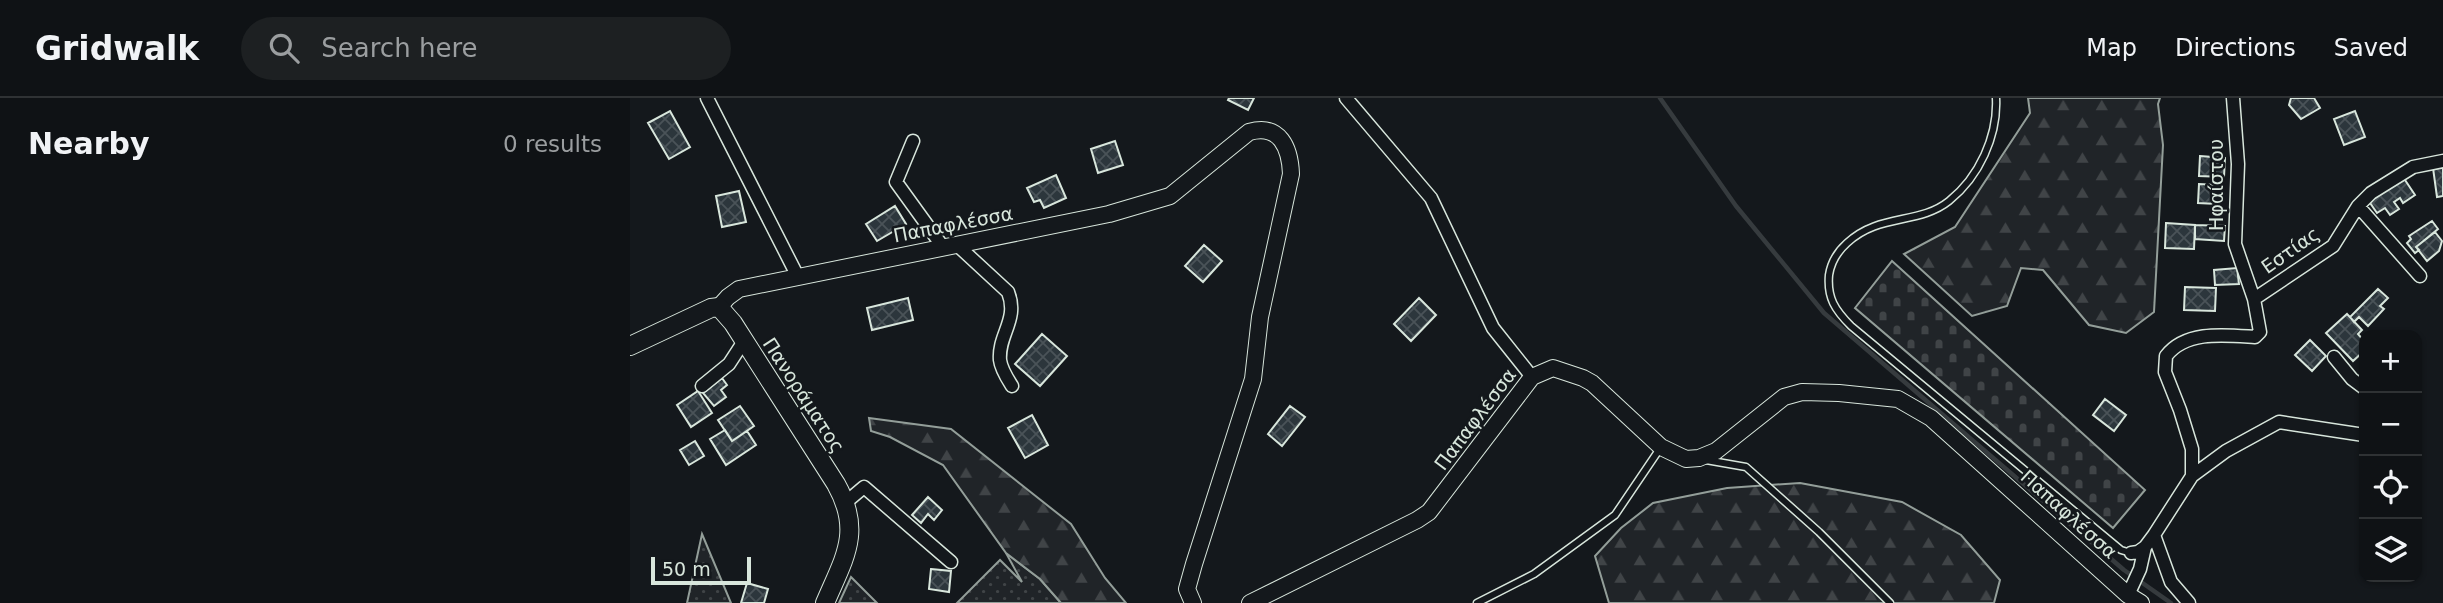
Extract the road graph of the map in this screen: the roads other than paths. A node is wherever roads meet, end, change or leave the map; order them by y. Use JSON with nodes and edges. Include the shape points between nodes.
{"nodes":[{"id":1,"x":707,"y":98,"type":"edge"},
{"id":2,"x":1346,"y":98,"type":"edge"},
{"id":3,"x":1996,"y":98,"type":"edge"},
{"id":4,"x":2233,"y":98,"type":"edge"},
{"id":5,"x":913,"y":141,"type":"dead end"},
{"id":6,"x":2443,"y":162,"type":"edge"},
{"id":7,"x":2358,"y":206,"type":"junction"},
{"id":8,"x":949,"y":246,"type":"junction"},
{"id":9,"x":2420,"y":276,"type":"dead end"},
{"id":10,"x":798,"y":277,"type":"junction"},
{"id":11,"x":2254,"y":299,"type":"junction"},
{"id":12,"x":719,"y":307,"type":"junction"},
{"id":13,"x":744,"y":341,"type":"junction"},
{"id":14,"x":630,"y":346,"type":"edge"},
{"id":15,"x":2334,"y":358,"type":"dead end"},
{"id":16,"x":1532,"y":377,"type":"junction"},
{"id":17,"x":2359,"y":384,"type":"edge"},
{"id":18,"x":702,"y":386,"type":"dead end"},
{"id":19,"x":1012,"y":386,"type":"dead end"},
{"id":20,"x":2359,"y":434,"type":"edge"},
{"id":21,"x":1661,"y":447,"type":"junction"},
{"id":22,"x":1699,"y":458,"type":"junction"},
{"id":23,"x":2192,"y":476,"type":"junction"},
{"id":24,"x":845,"y":503,"type":"junction"},
{"id":25,"x":2154,"y":535,"type":"junction"},
{"id":26,"x":2145,"y":547,"type":"junction"},
{"id":27,"x":2130,"y":553,"type":"joint"},
{"id":28,"x":951,"y":562,"type":"dead end"},
{"id":29,"x":2133,"y":594,"type":"edge"},
{"id":30,"x":825,"y":603,"type":"edge"},
{"id":31,"x":1192,"y":603,"type":"edge"},
{"id":32,"x":1250,"y":603,"type":"edge"},
{"id":33,"x":1477,"y":603,"type":"edge"},
{"id":34,"x":1890,"y":603,"type":"edge"},
{"id":35,"x":2189,"y":603,"type":"edge"}],
"edges":[{"from":1,"to":10,"type":"street"},
{"from":2,"to":16,"type":"street","via":[[1431,198],[1493,328]]},
{"from":3,"to":27,"type":"lane","via":[[1997,113],[1983,163],[1948,201],[1856,234],[1838,251],[1829,274],[1829,293],[1834,309],[1851,326]]},
{"from":4,"to":11,"type":"street","name":"Ηφαίστου","via":[[2238,164],[2235,244]]},
{"from":5,"to":8,"type":"street","via":[[896,182]]},
{"from":6,"to":7,"type":"street","name":"Εστίας","via":[[2413,167],[2371,192]]},
{"from":7,"to":9,"type":"street"},
{"from":7,"to":11,"type":"street","name":"Εστίας","via":[[2333,246]]},
{"from":8,"to":10,"type":"street","name":"Παπαφλέσσα"},
{"from":8,"to":19,"type":"street","via":[[1008,292],[1012,314],[1000,358]]},
{"from":8,"to":31,"type":"street","name":"Παπαφλέσσα","via":[[1160,201],[1242,136],[1256,130],[1268,130],[1285,145],[1291,174],[1260,317],[1253,379],[1187,589]]},
{"from":10,"to":12,"type":"street","name":"Παπαφλέσσα","via":[[739,289]]},
{"from":11,"to":23,"type":"street","name":"Ηφαίστου","via":[[2260,332],[2255,337],[2215,335],[2182,341],[2165,356],[2165,372],[2192,449]]},
{"from":12,"to":13,"type":"main road","name":"Πανοράματος"},
{"from":12,"to":14,"type":"main road","via":[[701,311]]},
{"from":13,"to":18,"type":"street","via":[[729,364]]},
{"from":13,"to":24,"type":"main road","name":"Πανοράματος"},
{"from":15,"to":17,"type":"street"},
{"from":16,"to":21,"type":"street","name":"Παπαφλέσσα","via":[[1553,368],[1583,378]]},
{"from":16,"to":32,"type":"street","name":"Παπαφλέσσα","via":[[1429,512]]},
{"from":20,"to":23,"type":"street","via":[[2280,422]]},
{"from":21,"to":22,"type":"street","name":"Παπαφλέσσα","via":[[1686,459]]},
{"from":21,"to":33,"type":"lane","via":[[1615,515],[1534,574]]},
{"from":22,"to":29,"type":"street","name":"Παπαφλέσσα","via":[[1716,451],[1784,397],[1821,392],[1899,399],[1931,418]]},
{"from":22,"to":34,"type":"lane","via":[[1746,467]]},
{"from":23,"to":25,"type":"street"},
{"from":24,"to":28,"type":"street","via":[[864,487]]},
{"from":24,"to":30,"type":"main road","name":"Πανοράματος","via":[[851,526],[849,544]]},
{"from":25,"to":26,"type":"street"},
{"from":25,"to":35,"type":"street","via":[[2171,582]]},
{"from":26,"to":27,"type":"street"},
{"from":26,"to":29,"type":"street"}]}
